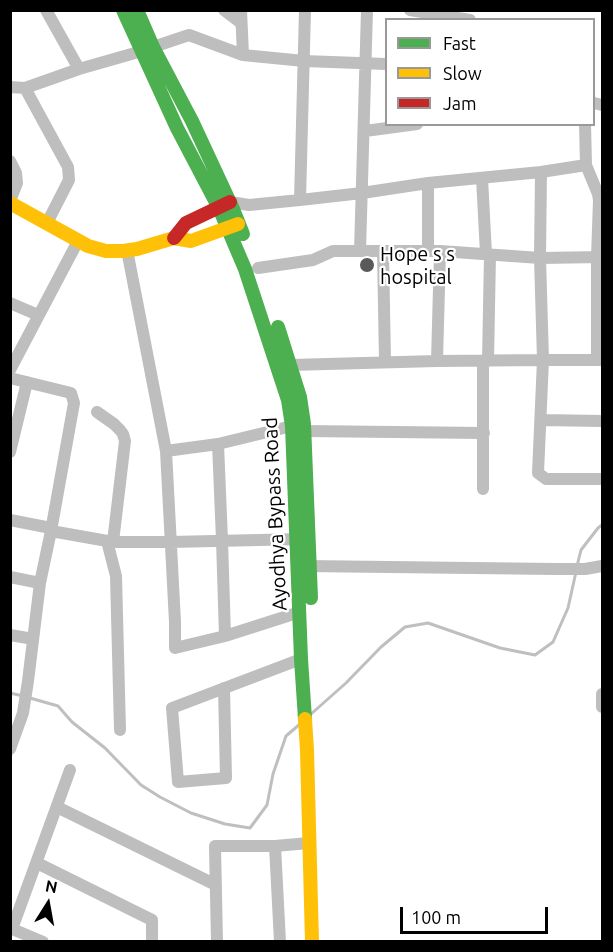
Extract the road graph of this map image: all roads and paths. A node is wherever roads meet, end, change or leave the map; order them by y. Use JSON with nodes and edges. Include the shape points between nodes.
{"nodes":[{"id":1,"x":46,"y":10,"type":"edge"},
{"id":2,"x":123,"y":10,"type":"edge"},
{"id":3,"x":137,"y":10,"type":"edge"},
{"id":4,"x":224,"y":10,"type":"edge"},
{"id":5,"x":305,"y":10,"type":"edge"},
{"id":6,"x":367,"y":10,"type":"edge"},
{"id":7,"x":410,"y":10,"type":"edge"},
{"id":8,"x":418,"y":11,"type":"edge"},
{"id":9,"x":241,"y":16,"type":"edge"},
{"id":10,"x":458,"y":18,"type":"edge"},
{"id":11,"x":148,"y":49,"type":"junction"},
{"id":12,"x":243,"y":55,"type":"junction"},
{"id":13,"x":304,"y":61,"type":"junction"},
{"id":14,"x":366,"y":64,"type":"junction"},
{"id":15,"x":385,"y":64,"type":"edge"},
{"id":16,"x":80,"y":69,"type":"junction"},
{"id":17,"x":10,"y":87,"type":"edge"},
{"id":18,"x":25,"y":88,"type":"junction"},
{"id":19,"x":402,"y":126,"type":"edge"},
{"id":20,"x":585,"y":126,"type":"edge"},
{"id":21,"x":365,"y":131,"type":"junction"},
{"id":22,"x":10,"y":161,"type":"edge"},
{"id":23,"x":586,"y":165,"type":"junction"},
{"id":24,"x":541,"y":172,"type":"junction"},
{"id":25,"x":482,"y":178,"type":"junction"},
{"id":26,"x":428,"y":183,"type":"junction"},
{"id":27,"x":598,"y":184,"type":"edge"},
{"id":28,"x":362,"y":193,"type":"junction"},
{"id":29,"x":300,"y":200,"type":"junction"},
{"id":30,"x":10,"y":202,"type":"edge"},
{"id":31,"x":224,"y":205,"type":"junction"},
{"id":32,"x":249,"y":205,"type":"junction"},
{"id":33,"x":47,"y":223,"type":"junction"},
{"id":34,"x":233,"y":226,"type":"junction"},
{"id":35,"x":174,"y":238,"type":"junction"},
{"id":36,"x":78,"y":241,"type":"junction"},
{"id":37,"x":127,"y":250,"type":"junction"},
{"id":38,"x":360,"y":251,"type":"junction"},
{"id":39,"x":383,"y":251,"type":"junction"},
{"id":40,"x":434,"y":251,"type":"junction"},
{"id":41,"x":488,"y":254,"type":"junction"},
{"id":42,"x":600,"y":257,"type":"edge"},
{"id":43,"x":540,"y":258,"type":"junction"},
{"id":44,"x":258,"y":268,"type":"junction"},
{"id":45,"x":10,"y":303,"type":"edge"},
{"id":46,"x":38,"y":315,"type":"junction"},
{"id":47,"x":543,"y":360,"type":"junction"},
{"id":48,"x":600,"y":360,"type":"edge"},
{"id":49,"x":437,"y":361,"type":"junction"},
{"id":50,"x":486,"y":361,"type":"junction"},
{"id":51,"x":385,"y":362,"type":"junction"},
{"id":52,"x":285,"y":367,"type":"junction"},
{"id":53,"x":10,"y":370,"type":"edge"},
{"id":54,"x":10,"y":378,"type":"edge"},
{"id":55,"x":27,"y":382,"type":"junction"},
{"id":56,"x":97,"y":412,"type":"dead end"},
{"id":57,"x":541,"y":420,"type":"junction"},
{"id":58,"x":603,"y":422,"type":"edge"},
{"id":59,"x":298,"y":429,"type":"junction"},
{"id":60,"x":484,"y":433,"type":"junction"},
{"id":61,"x":11,"y":443,"type":"edge"},
{"id":62,"x":218,"y":444,"type":"junction"},
{"id":63,"x":166,"y":451,"type":"junction"},
{"id":64,"x":603,"y":479,"type":"edge"},
{"id":65,"x":483,"y":489,"type":"dead end"},
{"id":66,"x":10,"y":520,"type":"edge"},
{"id":67,"x":51,"y":530,"type":"junction"},
{"id":68,"x":303,"y":539,"type":"junction"},
{"id":69,"x":222,"y":540,"type":"junction"},
{"id":70,"x":110,"y":541,"type":"junction"},
{"id":71,"x":170,"y":542,"type":"junction"},
{"id":72,"x":304,"y":566,"type":"junction"},
{"id":73,"x":603,"y":567,"type":"edge"},
{"id":74,"x":10,"y":577,"type":"edge"},
{"id":75,"x":40,"y":583,"type":"junction"},
{"id":76,"x":300,"y":612,"type":"junction"},
{"id":77,"x":10,"y":635,"type":"edge"},
{"id":78,"x":225,"y":636,"type":"junction"},
{"id":79,"x":33,"y":639,"type":"junction"},
{"id":80,"x":302,"y":659,"type":"junction"},
{"id":81,"x":308,"y":681,"type":"junction"},
{"id":82,"x":224,"y":688,"type":"junction"},
{"id":83,"x":603,"y":694,"type":"edge"},
{"id":84,"x":602,"y":707,"type":"edge"},
{"id":85,"x":120,"y":730,"type":"dead end"},
{"id":86,"x":10,"y":748,"type":"edge"},
{"id":87,"x":312,"y":748,"type":"junction"},
{"id":88,"x":70,"y":770,"type":"dead end"},
{"id":89,"x":57,"y":807,"type":"junction"},
{"id":90,"x":309,"y":843,"type":"junction"},
{"id":91,"x":275,"y":846,"type":"junction"},
{"id":92,"x":37,"y":863,"type":"junction"},
{"id":93,"x":216,"y":885,"type":"junction"},
{"id":94,"x":11,"y":928,"type":"edge"},
{"id":95,"x":44,"y":942,"type":"edge"},
{"id":96,"x":152,"y":942,"type":"edge"},
{"id":97,"x":217,"y":942,"type":"edge"},
{"id":98,"x":280,"y":942,"type":"edge"},
{"id":99,"x":312,"y":942,"type":"edge"},
{"id":100,"x":324,"y":942,"type":"edge"}],
"edges":[{"from":1,"to":16,"type":"street"},
{"from":2,"to":11,"type":"main road","name":"Ayodhya Bypass Road"},
{"from":3,"to":11,"type":"main road","name":"Ayodhya Bypass Road"},
{"from":4,"to":9,"type":"street"},
{"from":5,"to":13,"type":"street"},
{"from":6,"to":14,"type":"street"},
{"from":7,"to":8,"type":"street"},
{"from":8,"to":10,"type":"street"},
{"from":9,"to":12,"type":"street"},
{"from":11,"to":12,"type":"street","via":[[189,36]]},
{"from":11,"to":16,"type":"street"},
{"from":11,"to":31,"type":"main road","name":"Ayodhya Bypass Road","via":[[192,121]]},
{"from":12,"to":13,"type":"street"},
{"from":13,"to":14,"type":"street"},
{"from":13,"to":29,"type":"street"},
{"from":14,"to":15,"type":"street"},
{"from":14,"to":21,"type":"street"},
{"from":16,"to":18,"type":"street"},
{"from":17,"to":18,"type":"street"},
{"from":18,"to":33,"type":"street","via":[[68,167],[69,180]]},
{"from":19,"to":21,"type":"street"},
{"from":20,"to":23,"type":"street"},
{"from":21,"to":28,"type":"street"},
{"from":22,"to":30,"type":"street","via":[[17,183]]},
{"from":23,"to":24,"type":"street"},
{"from":23,"to":27,"type":"street"},
{"from":24,"to":25,"type":"street"},
{"from":24,"to":43,"type":"street"},
{"from":25,"to":26,"type":"street"},
{"from":25,"to":41,"type":"street"},
{"from":26,"to":28,"type":"street"},
{"from":26,"to":40,"type":"street"},
{"from":27,"to":42,"type":"street"},
{"from":28,"to":29,"type":"street"},
{"from":28,"to":38,"type":"street"},
{"from":29,"to":32,"type":"street"},
{"from":30,"to":33,"type":"main road"},
{"from":31,"to":32,"type":"street"},
{"from":31,"to":34,"type":"main road","name":"Ayodhya Bypass Road"},
{"from":31,"to":35,"type":"main road","via":[[186,223]]},
{"from":32,"to":34,"type":"street"},
{"from":33,"to":36,"type":"main road"},
{"from":34,"to":35,"type":"main road","via":[[191,241]]},
{"from":34,"to":44,"type":"main road","name":"Ayodhya Bypass Road"},
{"from":34,"to":52,"type":"main road","name":"Ayodhya Bypass Road","via":[[245,269]]},
{"from":35,"to":37,"type":"main road"},
{"from":36,"to":37,"type":"main road","via":[[99,250]]},
{"from":36,"to":46,"type":"street"},
{"from":37,"to":63,"type":"street"},
{"from":38,"to":39,"type":"street"},
{"from":38,"to":44,"type":"street","via":[[333,251],[313,260]]},
{"from":39,"to":40,"type":"street"},
{"from":39,"to":51,"type":"street"},
{"from":40,"to":41,"type":"street"},
{"from":40,"to":49,"type":"street"},
{"from":41,"to":43,"type":"street"},
{"from":41,"to":50,"type":"street"},
{"from":42,"to":43,"type":"street"},
{"from":42,"to":48,"type":"street"},
{"from":43,"to":47,"type":"street"},
{"from":44,"to":52,"type":"main road","name":"Ayodhya Bypass Road"},
{"from":45,"to":46,"type":"street"},
{"from":46,"to":53,"type":"street"},
{"from":47,"to":48,"type":"street"},
{"from":47,"to":50,"type":"street"},
{"from":47,"to":57,"type":"street"},
{"from":49,"to":50,"type":"street"},
{"from":49,"to":51,"type":"street"},
{"from":50,"to":60,"type":"street"},
{"from":51,"to":52,"type":"street"},
{"from":52,"to":59,"type":"main road","name":"Ayodhya Bypass Road","via":[[300,397]]},
{"from":54,"to":55,"type":"street"},
{"from":55,"to":61,"type":"street"},
{"from":55,"to":67,"type":"street","via":[[71,393],[74,403]]},
{"from":56,"to":70,"type":"street","via":[[120,430],[125,441]]},
{"from":57,"to":58,"type":"street"},
{"from":57,"to":64,"type":"street","via":[[538,473],[546,479]]},
{"from":59,"to":60,"type":"street"},
{"from":59,"to":62,"type":"street"},
{"from":59,"to":68,"type":"main road","name":"Ayodhya Bypass Road"},
{"from":60,"to":65,"type":"street"},
{"from":62,"to":63,"type":"street"},
{"from":62,"to":69,"type":"street"},
{"from":63,"to":71,"type":"street"},
{"from":66,"to":67,"type":"street"},
{"from":67,"to":70,"type":"street"},
{"from":67,"to":75,"type":"street"},
{"from":68,"to":69,"type":"street"},
{"from":68,"to":72,"type":"main road","name":"Ayodhya Bypass Road"},
{"from":69,"to":71,"type":"street"},
{"from":69,"to":78,"type":"street"},
{"from":70,"to":71,"type":"street"},
{"from":70,"to":85,"type":"street","via":[[116,576]]},
{"from":71,"to":78,"type":"street","via":[[175,648]]},
{"from":72,"to":73,"type":"street"},
{"from":72,"to":76,"type":"main road","name":"Ayodhya Bypass Road"},
{"from":72,"to":81,"type":"main road","name":"Ayodhya Bypass Road"},
{"from":74,"to":75,"type":"street"},
{"from":75,"to":79,"type":"street"},
{"from":76,"to":78,"type":"street"},
{"from":76,"to":80,"type":"main road","name":"Ayodhya Bypass Road"},
{"from":77,"to":79,"type":"street"},
{"from":79,"to":86,"type":"street","via":[[23,713]]},
{"from":80,"to":81,"type":"main road","name":"Ayodhya Bypass Road"},
{"from":80,"to":82,"type":"street"},
{"from":81,"to":87,"type":"main road","name":"Ayodhya Bypass Road"},
{"from":82,"to":82,"type":"street","via":[[172,708],[178,782],[226,778]]},
{"from":83,"to":84,"type":"street"},
{"from":87,"to":90,"type":"main road","name":"Ayodhya Bypass Road"},
{"from":87,"to":100,"type":"main road","name":"Ayodhya Bypass Road"},
{"from":88,"to":89,"type":"street"},
{"from":89,"to":92,"type":"street"},
{"from":89,"to":93,"type":"street"},
{"from":90,"to":91,"type":"street"},
{"from":90,"to":99,"type":"main road","name":"Ayodhya Bypass Road"},
{"from":91,"to":93,"type":"street","via":[[215,846]]},
{"from":91,"to":98,"type":"street"},
{"from":92,"to":94,"type":"street"},
{"from":92,"to":96,"type":"street","via":[[152,920]]},
{"from":93,"to":97,"type":"street"},
{"from":94,"to":95,"type":"street"}]}
